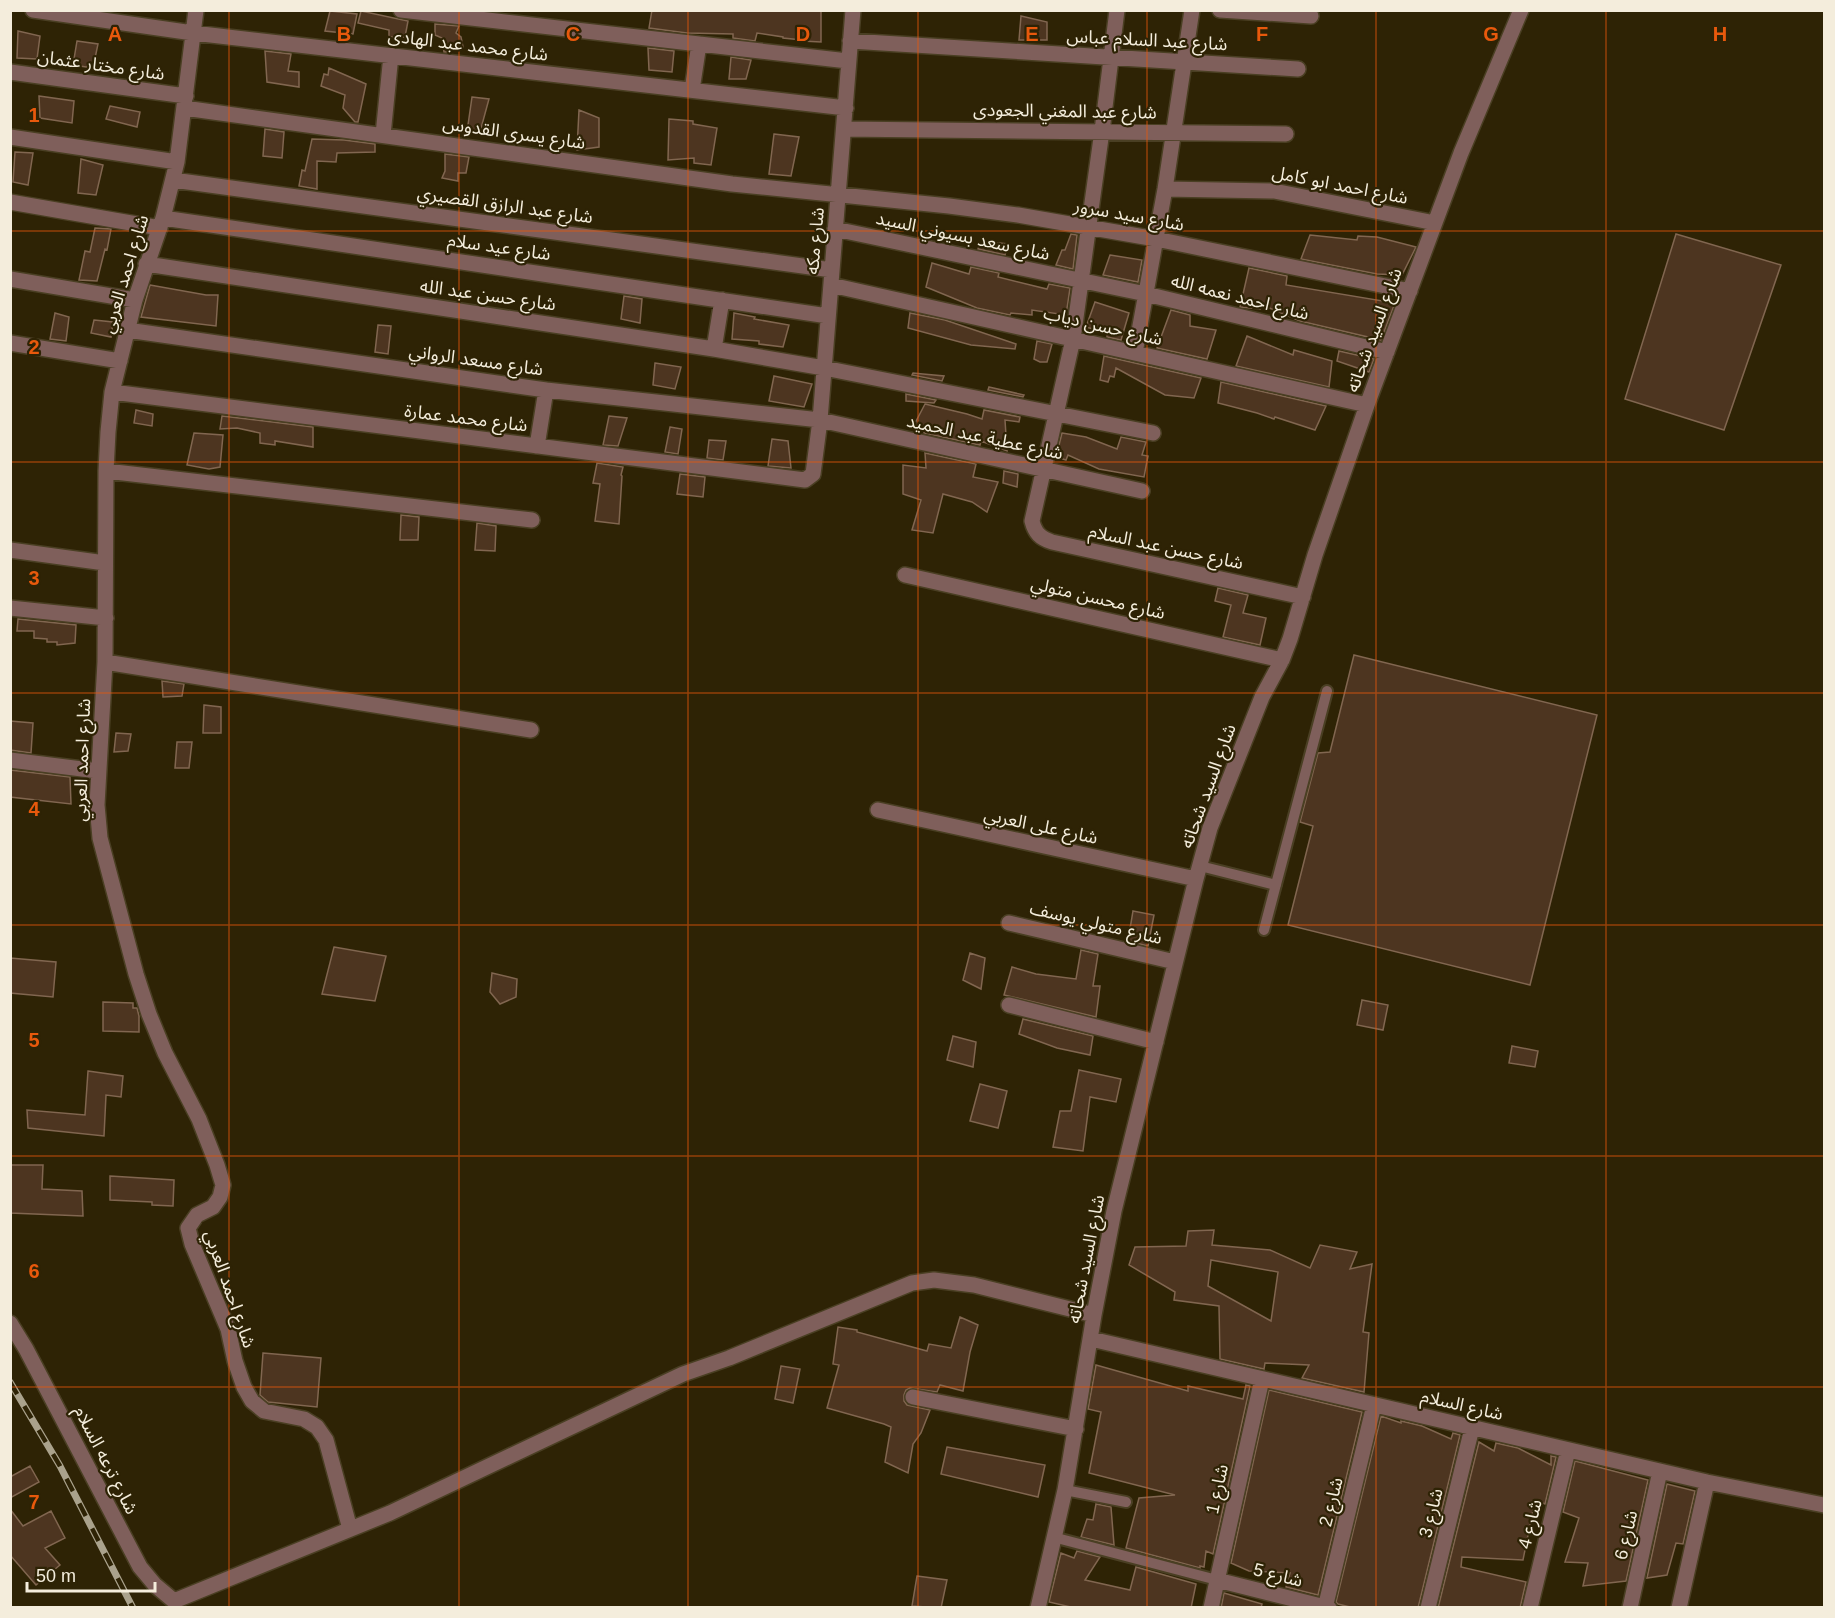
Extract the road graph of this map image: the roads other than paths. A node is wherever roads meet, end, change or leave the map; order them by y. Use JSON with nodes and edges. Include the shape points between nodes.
{"nodes":[{"id":1,"x":33,"y":10,"type":"edge"},
{"id":2,"x":196,"y":10,"type":"edge"},
{"id":3,"x":401,"y":10,"type":"edge"},
{"id":4,"x":853,"y":10,"type":"edge"},
{"id":5,"x":1117,"y":10,"type":"edge"},
{"id":6,"x":1192,"y":10,"type":"edge"},
{"id":7,"x":1221,"y":10,"type":"edge"},
{"id":8,"x":1521,"y":10,"type":"edge"},
{"id":9,"x":1311,"y":16,"type":"dead end"},
{"id":10,"x":193,"y":33,"type":"junction"},
{"id":11,"x":850,"y":42,"type":"junction"},
{"id":12,"x":699,"y":44,"type":"junction"},
{"id":13,"x":391,"y":55,"type":"junction"},
{"id":14,"x":1111,"y":58,"type":"junction"},
{"id":15,"x":849,"y":61,"type":"junction"},
{"id":16,"x":1184,"y":62,"type":"junction"},
{"id":17,"x":1298,"y":69,"type":"dead end"},
{"id":18,"x":10,"y":72,"type":"edge"},
{"id":19,"x":692,"y":90,"type":"junction"},
{"id":20,"x":185,"y":102,"type":"junction"},
{"id":21,"x":846,"y":108,"type":"junction"},
{"id":22,"x":844,"y":129,"type":"junction"},
{"id":23,"x":1102,"y":131,"type":"junction"},
{"id":24,"x":1174,"y":132,"type":"junction"},
{"id":25,"x":1286,"y":134,"type":"dead end"},
{"id":26,"x":383,"y":135,"type":"junction"},
{"id":27,"x":10,"y":137,"type":"edge"},
{"id":28,"x":177,"y":162,"type":"junction"},
{"id":29,"x":173,"y":180,"type":"junction"},
{"id":30,"x":1165,"y":189,"type":"junction"},
{"id":31,"x":838,"y":196,"type":"junction"},
{"id":32,"x":10,"y":202,"type":"edge"},
{"id":33,"x":162,"y":223,"type":"junction"},
{"id":34,"x":1435,"y":223,"type":"junction"},
{"id":35,"x":1088,"y":227,"type":"junction"},
{"id":36,"x":835,"y":229,"type":"junction"},
{"id":37,"x":1156,"y":238,"type":"junction"},
{"id":38,"x":146,"y":264,"type":"junction"},
{"id":39,"x":831,"y":277,"type":"junction"},
{"id":40,"x":10,"y":279,"type":"edge"},
{"id":41,"x":1083,"y":281,"type":"junction"},
{"id":42,"x":1410,"y":291,"type":"junction"},
{"id":43,"x":1146,"y":294,"type":"junction"},
{"id":44,"x":135,"y":300,"type":"junction"},
{"id":45,"x":722,"y":300,"type":"junction"},
{"id":46,"x":828,"y":316,"type":"junction"},
{"id":47,"x":127,"y":330,"type":"junction"},
{"id":48,"x":1073,"y":339,"type":"junction"},
{"id":49,"x":10,"y":343,"type":"edge"},
{"id":50,"x":714,"y":348,"type":"junction"},
{"id":51,"x":1387,"y":352,"type":"junction"},
{"id":52,"x":1135,"y":353,"type":"junction"},
{"id":53,"x":120,"y":361,"type":"junction"},
{"id":54,"x":824,"y":368,"type":"junction"},
{"id":55,"x":546,"y":390,"type":"junction"},
{"id":56,"x":112,"y":393,"type":"junction"},
{"id":57,"x":1367,"y":405,"type":"junction"},
{"id":58,"x":1057,"y":414,"type":"junction"},
{"id":59,"x":820,"y":420,"type":"junction"},
{"id":60,"x":1153,"y":433,"type":"dead end"},
{"id":61,"x":537,"y":446,"type":"junction"},
{"id":62,"x":1043,"y":470,"type":"junction"},
{"id":63,"x":106,"y":471,"type":"junction"},
{"id":64,"x":813,"y":474,"type":"joint"},
{"id":65,"x":1142,"y":491,"type":"dead end"},
{"id":66,"x":532,"y":519,"type":"dead end"},
{"id":67,"x":10,"y":550,"type":"edge"},
{"id":68,"x":105,"y":563,"type":"junction"},
{"id":69,"x":905,"y":575,"type":"dead end"},
{"id":70,"x":1303,"y":597,"type":"junction"},
{"id":71,"x":10,"y":608,"type":"edge"},
{"id":72,"x":106,"y":618,"type":"junction"},
{"id":73,"x":1282,"y":660,"type":"junction"},
{"id":74,"x":105,"y":662,"type":"junction"},
{"id":75,"x":1327,"y":692,"type":"dead end"},
{"id":76,"x":531,"y":729,"type":"dead end"},
{"id":77,"x":10,"y":760,"type":"edge"},
{"id":78,"x":98,"y":771,"type":"junction"},
{"id":79,"x":878,"y":810,"type":"dead end"},
{"id":80,"x":1198,"y":873,"type":"junction"},
{"id":81,"x":1276,"y":885,"type":"junction"},
{"id":82,"x":1009,"y":923,"type":"dead end"},
{"id":83,"x":1264,"y":930,"type":"dead end"},
{"id":84,"x":1175,"y":962,"type":"junction"},
{"id":85,"x":1009,"y":1005,"type":"dead end"},
{"id":86,"x":1156,"y":1042,"type":"junction"},
{"id":87,"x":1095,"y":1315,"type":"junction"},
{"id":88,"x":10,"y":1323,"type":"edge"},
{"id":89,"x":1091,"y":1339,"type":"junction"},
{"id":90,"x":1262,"y":1379,"type":"junction"},
{"id":91,"x":913,"y":1397,"type":"dead end"},
{"id":92,"x":1374,"y":1405,"type":"junction"},
{"id":93,"x":1472,"y":1428,"type":"junction"},
{"id":94,"x":1076,"y":1429,"type":"junction"},
{"id":95,"x":1568,"y":1450,"type":"junction"},
{"id":96,"x":1660,"y":1471,"type":"junction"},
{"id":97,"x":1707,"y":1482,"type":"junction"},
{"id":98,"x":1065,"y":1490,"type":"junction"},
{"id":99,"x":1126,"y":1502,"type":"dead end"},
{"id":100,"x":1824,"y":1505,"type":"edge"},
{"id":101,"x":350,"y":1529,"type":"junction"},
{"id":102,"x":1053,"y":1537,"type":"junction"},
{"id":103,"x":1217,"y":1580,"type":"junction"},
{"id":104,"x":175,"y":1604,"type":"edge"},
{"id":105,"x":1326,"y":1607,"type":"edge"},
{"id":106,"x":1038,"y":1608,"type":"edge"},
{"id":107,"x":1211,"y":1608,"type":"edge"},
{"id":108,"x":1428,"y":1608,"type":"edge"},
{"id":109,"x":1530,"y":1608,"type":"edge"},
{"id":110,"x":1630,"y":1608,"type":"edge"},
{"id":111,"x":1679,"y":1608,"type":"edge"}],
"edges":[{"from":1,"to":10,"type":"street","name":"شارع محمد عبد الهادى"},
{"from":2,"to":10,"type":"street","name":"شارع احمد العربي"},
{"from":3,"to":12,"type":"street"},
{"from":4,"to":11,"type":"street","name":"شارع مكه"},
{"from":5,"to":14,"type":"street"},
{"from":6,"to":16,"type":"street"},
{"from":7,"to":9,"type":"street"},
{"from":8,"to":34,"type":"street","name":"شارع السيد شحاته"},
{"from":10,"to":13,"type":"street","name":"شارع محمد عبد الهادى"},
{"from":10,"to":20,"type":"street","name":"شارع احمد العربي"},
{"from":11,"to":14,"type":"street","name":"شارع عبد السلام عباس"},
{"from":11,"to":15,"type":"street","name":"شارع مكه"},
{"from":12,"to":15,"type":"street"},
{"from":12,"to":19,"type":"street"},
{"from":13,"to":19,"type":"street","name":"شارع محمد عبد الهادى"},
{"from":13,"to":26,"type":"street"},
{"from":14,"to":16,"type":"street","name":"شارع عبد السلام عباس"},
{"from":14,"to":23,"type":"street"},
{"from":15,"to":21,"type":"street","name":"شارع مكه"},
{"from":16,"to":17,"type":"street","name":"شارع عبد السلام عباس"},
{"from":16,"to":24,"type":"street"},
{"from":18,"to":20,"type":"street","name":"شارع مختار عثمان"},
{"from":19,"to":21,"type":"street","name":"شارع محمد عبد الهادى"},
{"from":20,"to":26,"type":"street","name":"شارع يسرى القدوس"},
{"from":20,"to":28,"type":"street","name":"شارع احمد العربي"},
{"from":21,"to":22,"type":"street","name":"شارع مكه"},
{"from":22,"to":23,"type":"street","name":"شارع عبد المغني الجعودى"},
{"from":22,"to":31,"type":"street","name":"شارع مكه"},
{"from":23,"to":24,"type":"street","name":"شارع عبد المغني الجعودى"},
{"from":23,"to":35,"type":"street"},
{"from":24,"to":25,"type":"street","name":"شارع عبد المغني الجعودى"},
{"from":24,"to":30,"type":"street"},
{"from":26,"to":31,"type":"street","name":"شارع يسرى القدوس"},
{"from":27,"to":28,"type":"street"},
{"from":28,"to":29,"type":"street","name":"شارع احمد العربي"},
{"from":29,"to":33,"type":"street","name":"شارع احمد العربي"},
{"from":29,"to":39,"type":"street","name":"شارع عبد الرازق القصيري"},
{"from":30,"to":34,"type":"street","name":"شارع احمد ابو كامل","via":[[1274,191]]},
{"from":30,"to":37,"type":"street"},
{"from":31,"to":35,"type":"street","name":"شارع سيد سرور","via":[[949,206]]},
{"from":31,"to":36,"type":"street","name":"شارع مكه"},
{"from":32,"to":33,"type":"street","name":"شارع عيد سلام"},
{"from":33,"to":38,"type":"street","name":"شارع احمد العربي"},
{"from":33,"to":45,"type":"street","name":"شارع عيد سلام"},
{"from":34,"to":42,"type":"street","name":"شارع السيد شحاته"},
{"from":35,"to":37,"type":"street","name":"شارع سيد سرور"},
{"from":35,"to":41,"type":"street"},
{"from":36,"to":39,"type":"street","name":"شارع مكه"},
{"from":36,"to":41,"type":"street","name":"شارع سعد بسيوني السيد"},
{"from":37,"to":42,"type":"street","name":"شارع سيد سرور"},
{"from":37,"to":43,"type":"street"},
{"from":38,"to":44,"type":"street","name":"شارع احمد العربي"},
{"from":38,"to":50,"type":"street","name":"شارع حسن عبد الله"},
{"from":39,"to":46,"type":"street","name":"شارع مكه"},
{"from":39,"to":48,"type":"street","name":"شارع حسن دياب"},
{"from":40,"to":44,"type":"street"},
{"from":41,"to":43,"type":"street","name":"شارع احمد نعمه الله"},
{"from":41,"to":48,"type":"street"},
{"from":42,"to":51,"type":"street","name":"شارع السيد شحاته"},
{"from":43,"to":51,"type":"street","name":"شارع احمد نعمه الله"},
{"from":43,"to":52,"type":"street"},
{"from":44,"to":47,"type":"street","name":"شارع احمد العربي"},
{"from":45,"to":46,"type":"street","name":"شارع عيد سلام"},
{"from":45,"to":50,"type":"street"},
{"from":46,"to":54,"type":"street","name":"شارع مكه"},
{"from":47,"to":53,"type":"street","name":"شارع احمد العربي"},
{"from":47,"to":55,"type":"street","name":"شارع مسعد الرواني"},
{"from":48,"to":52,"type":"street","name":"شارع حسن دياب"},
{"from":48,"to":58,"type":"street"},
{"from":49,"to":53,"type":"street"},
{"from":50,"to":54,"type":"street","name":"شارع حسن عبد الله"},
{"from":51,"to":57,"type":"street","name":"شارع السيد شحاته"},
{"from":52,"to":57,"type":"street","name":"شارع حسن دياب"},
{"from":53,"to":56,"type":"street","name":"شارع احمد العربي"},
{"from":54,"to":58,"type":"street","name":"شارع حسن عبد الله"},
{"from":54,"to":59,"type":"street","name":"شارع مكه"},
{"from":55,"to":59,"type":"street","name":"شارع مسعد الرواني"},
{"from":55,"to":61,"type":"street"},
{"from":56,"to":61,"type":"street","name":"شارع محمد عمارة"},
{"from":56,"to":63,"type":"street","name":"شارع احمد العربي"},
{"from":57,"to":70,"type":"street","name":"شارع السيد شحاته"},
{"from":58,"to":60,"type":"street","name":"شارع حسن عبد الله"},
{"from":58,"to":62,"type":"street"},
{"from":59,"to":62,"type":"street","name":"شارع عطية عبد الحميد"},
{"from":59,"to":64,"type":"street","name":"شارع مكه"},
{"from":61,"to":64,"type":"street","name":"شارع محمد عمارة","via":[[805,480]]},
{"from":62,"to":65,"type":"street","name":"شارع عطية عبد الحميد"},
{"from":62,"to":70,"type":"street","name":"شارع حسن عبد السلام","via":[[1032,521],[1042,539]]},
{"from":63,"to":66,"type":"street"},
{"from":63,"to":68,"type":"street","name":"شارع احمد العربي"},
{"from":67,"to":68,"type":"street"},
{"from":68,"to":72,"type":"street","name":"شارع احمد العربي"},
{"from":69,"to":73,"type":"street","name":"شارع محسن متولي"},
{"from":70,"to":73,"type":"street","name":"شارع السيد شحاته"},
{"from":71,"to":72,"type":"street"},
{"from":72,"to":74,"type":"street","name":"شارع احمد العربي"},
{"from":73,"to":80,"type":"street","name":"شارع السيد شحاته","via":[[1262,697],[1210,828]]},
{"from":74,"to":76,"type":"street"},
{"from":74,"to":78,"type":"street","name":"شارع احمد العربي"},
{"from":75,"to":81,"type":"lane"},
{"from":77,"to":78,"type":"street"},
{"from":78,"to":101,"type":"street","name":"شارع احمد العربي","via":[[100,838],[136,974],[153,1024],[199,1119],[223,1185],[217,1202],[197,1215],[189,1228],[192,1244],[228,1329],[248,1394],[264,1411],[304,1419],[317,1427],[326,1440]]},
{"from":79,"to":80,"type":"street","name":"شارع على العربي"},
{"from":80,"to":81,"type":"lane"},
{"from":80,"to":84,"type":"street","name":"شارع السيد شحاته"},
{"from":81,"to":83,"type":"lane"},
{"from":82,"to":84,"type":"street","name":"شارع متولي يوسف"},
{"from":84,"to":86,"type":"street","name":"شارع السيد شحاته"},
{"from":85,"to":86,"type":"street"},
{"from":86,"to":87,"type":"street","name":"شارع السيد شحاته","via":[[1114,1211]]},
{"from":87,"to":89,"type":"street","name":"شارع السيد شحاته"},
{"from":87,"to":101,"type":"street","via":[[974,1285],[934,1280],[912,1283],[683,1374]]},
{"from":88,"to":104,"type":"street","name":"شارع ترعه السلام","via":[[140,1567]]},
{"from":89,"to":90,"type":"street","name":"شارع السلام"},
{"from":89,"to":94,"type":"street","name":"شارع السيد شحاته"},
{"from":90,"to":92,"type":"street","name":"شارع السلام"},
{"from":90,"to":103,"type":"street","name":"شارع 1"},
{"from":91,"to":94,"type":"street"},
{"from":92,"to":93,"type":"street","name":"شارع السلام"},
{"from":92,"to":105,"type":"street","name":"شارع 2"},
{"from":93,"to":95,"type":"street","name":"شارع السلام"},
{"from":93,"to":108,"type":"street","name":"شارع 3"},
{"from":94,"to":98,"type":"street","name":"شارع السيد شحاته"},
{"from":95,"to":96,"type":"street","name":"شارع السلام"},
{"from":95,"to":109,"type":"street","name":"شارع 4"},
{"from":96,"to":97,"type":"street","name":"شارع السلام"},
{"from":96,"to":110,"type":"street","name":"شارع 6"},
{"from":97,"to":100,"type":"street","name":"شارع السلام"},
{"from":97,"to":111,"type":"street"},
{"from":98,"to":99,"type":"lane"},
{"from":98,"to":102,"type":"street","name":"شارع السيد شحاته"},
{"from":101,"to":104,"type":"street"},
{"from":102,"to":103,"type":"lane"},
{"from":102,"to":106,"type":"street","name":"شارع السيد شحاته"},
{"from":103,"to":105,"type":"street","name":"شارع 5"},
{"from":103,"to":107,"type":"street","name":"شارع 1"}]}
